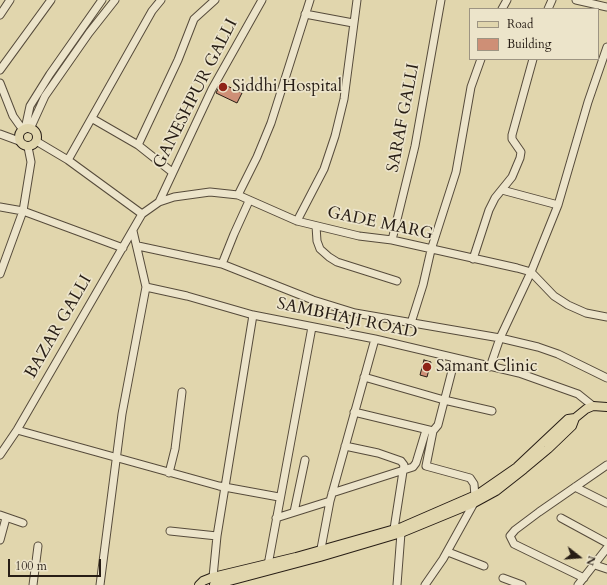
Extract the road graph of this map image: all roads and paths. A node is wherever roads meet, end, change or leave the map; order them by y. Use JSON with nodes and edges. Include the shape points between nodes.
{"nodes":[{"id":1,"x":10,"y":0,"type":"edge"},
{"id":2,"x":51,"y":0,"type":"edge"},
{"id":3,"x":102,"y":0,"type":"edge"},
{"id":4,"x":115,"y":0,"type":"edge"},
{"id":5,"x":161,"y":0,"type":"edge"},
{"id":6,"x":215,"y":0,"type":"edge"},
{"id":7,"x":262,"y":0,"type":"edge"},
{"id":8,"x":310,"y":0,"type":"edge"},
{"id":9,"x":356,"y":0,"type":"edge"},
{"id":10,"x":441,"y":0,"type":"edge"},
{"id":11,"x":576,"y":0,"type":"edge"},
{"id":12,"x":607,"y":7,"type":"edge"},
{"id":13,"x":305,"y":14,"type":"junction"},
{"id":14,"x":0,"y":15,"type":"edge"},
{"id":15,"x":353,"y":23,"type":"junction"},
{"id":16,"x":607,"y":47,"type":"edge"},
{"id":17,"x":481,"y":60,"type":"edge"},
{"id":18,"x":533,"y":60,"type":"edge"},
{"id":19,"x":0,"y":70,"type":"edge"},
{"id":20,"x":0,"y":83,"type":"edge"},
{"id":21,"x":92,"y":119,"type":"junction"},
{"id":22,"x":26,"y":129,"type":"junction"},
{"id":23,"x":0,"y":134,"type":"edge"},
{"id":24,"x":19,"y":141,"type":"junction"},
{"id":25,"x":36,"y":141,"type":"junction"},
{"id":26,"x":138,"y":145,"type":"junction"},
{"id":27,"x":28,"y":147,"type":"junction"},
{"id":28,"x":68,"y":160,"type":"junction"},
{"id":29,"x":172,"y":172,"type":"junction"},
{"id":30,"x":502,"y":190,"type":"junction"},
{"id":31,"x":238,"y":195,"type":"junction"},
{"id":32,"x":249,"y":201,"type":"junction"},
{"id":33,"x":158,"y":202,"type":"junction"},
{"id":34,"x":558,"y":205,"type":"junction"},
{"id":35,"x":0,"y":207,"type":"edge"},
{"id":36,"x":23,"y":211,"type":"junction"},
{"id":37,"x":142,"y":214,"type":"junction"},
{"id":38,"x":297,"y":221,"type":"junction"},
{"id":39,"x":316,"y":226,"type":"junction"},
{"id":40,"x":133,"y":231,"type":"junction"},
{"id":41,"x":392,"y":240,"type":"junction"},
{"id":42,"x":138,"y":246,"type":"junction"},
{"id":43,"x":123,"y":248,"type":"junction"},
{"id":44,"x":431,"y":250,"type":"junction"},
{"id":45,"x":473,"y":259,"type":"junction"},
{"id":46,"x":222,"y":264,"type":"junction"},
{"id":47,"x":531,"y":272,"type":"junction"},
{"id":48,"x":0,"y":274,"type":"edge"},
{"id":49,"x":397,"y":281,"type":"dead end"},
{"id":50,"x":146,"y":287,"type":"junction"},
{"id":51,"x":253,"y":315,"type":"junction"},
{"id":52,"x":607,"y":317,"type":"edge"},
{"id":53,"x":411,"y":323,"type":"junction"},
{"id":54,"x":312,"y":327,"type":"junction"},
{"id":55,"x":500,"y":338,"type":"junction"},
{"id":56,"x":374,"y":339,"type":"junction"},
{"id":57,"x":455,"y":359,"type":"junction"},
{"id":58,"x":490,"y":367,"type":"junction"},
{"id":59,"x":364,"y":377,"type":"junction"},
{"id":60,"x":607,"y":378,"type":"edge"},
{"id":61,"x":182,"y":392,"type":"dead end"},
{"id":62,"x":444,"y":400,"type":"junction"},
{"id":63,"x":606,"y":405,"type":"edge"},
{"id":64,"x":593,"y":406,"type":"junction"},
{"id":65,"x":492,"y":410,"type":"dead end"},
{"id":66,"x":354,"y":412,"type":"junction"},
{"id":67,"x":17,"y":430,"type":"junction"},
{"id":68,"x":429,"y":430,"type":"junction"},
{"id":69,"x":345,"y":446,"type":"junction"},
{"id":70,"x":0,"y":455,"type":"edge"},
{"id":71,"x":116,"y":458,"type":"junction"},
{"id":72,"x":305,"y":460,"type":"dead end"},
{"id":73,"x":607,"y":465,"type":"edge"},
{"id":74,"x":403,"y":470,"type":"junction"},
{"id":75,"x":169,"y":473,"type":"junction"},
{"id":76,"x":225,"y":487,"type":"junction"},
{"id":77,"x":574,"y":487,"type":"junction"},
{"id":78,"x":332,"y":493,"type":"junction"},
{"id":79,"x":280,"y":497,"type":"junction"},
{"id":80,"x":475,"y":499,"type":"junction"},
{"id":81,"x":330,"y":502,"type":"junction"},
{"id":82,"x":607,"y":503,"type":"edge"},
{"id":83,"x":294,"y":512,"type":"junction"},
{"id":84,"x":3,"y":517,"type":"edge"},
{"id":85,"x":276,"y":518,"type":"junction"},
{"id":86,"x":561,"y":518,"type":"dead end"},
{"id":87,"x":23,"y":523,"type":"dead end"},
{"id":88,"x":170,"y":531,"type":"dead end"},
{"id":89,"x":397,"y":531,"type":"junction"},
{"id":90,"x":217,"y":536,"type":"junction"},
{"id":91,"x":0,"y":540,"type":"edge"},
{"id":92,"x":607,"y":543,"type":"edge"},
{"id":93,"x":38,"y":546,"type":"dead end"},
{"id":94,"x":607,"y":548,"type":"edge"},
{"id":95,"x":448,"y":552,"type":"junction"},
{"id":96,"x":320,"y":554,"type":"junction"},
{"id":97,"x":268,"y":565,"type":"junction"},
{"id":98,"x":595,"y":565,"type":"junction"},
{"id":99,"x":484,"y":566,"type":"dead end"},
{"id":100,"x":607,"y":569,"type":"edge"},
{"id":101,"x":503,"y":578,"type":"dead end"},
{"id":102,"x":584,"y":578,"type":"junction"},
{"id":103,"x":213,"y":581,"type":"edge"},
{"id":104,"x":33,"y":585,"type":"edge"},
{"id":105,"x":100,"y":585,"type":"edge"},
{"id":106,"x":199,"y":585,"type":"edge"},
{"id":107,"x":397,"y":585,"type":"edge"},
{"id":108,"x":425,"y":585,"type":"edge"},
{"id":109,"x":522,"y":585,"type":"edge"},
{"id":110,"x":578,"y":585,"type":"edge"}],
"edges":[{"from":1,"to":14,"type":"street"},
{"from":2,"to":19,"type":"street"},
{"from":3,"to":22,"type":"street","via":[[30,106]]},
{"from":4,"to":22,"type":"street","via":[[45,96]]},
{"from":5,"to":21,"type":"street","via":[[152,11]]},
{"from":6,"to":26,"type":"street","via":[[194,19],[181,54]]},
{"from":7,"to":29,"type":"street","name":"GANESHPUR GALLI","via":[[212,89]]},
{"from":8,"to":13,"type":"street"},
{"from":9,"to":15,"type":"street"},
{"from":10,"to":41,"type":"street","name":"SARAF GALLI","via":[[416,146]]},
{"from":11,"to":12,"type":"street"},
{"from":13,"to":15,"type":"street"},
{"from":13,"to":31,"type":"street","via":[[271,123]]},
{"from":15,"to":38,"type":"street","via":[[344,99],[335,136],[324,169]]},
{"from":16,"to":34,"type":"street"},
{"from":17,"to":44,"type":"street","via":[[471,87],[456,172]]},
{"from":18,"to":30,"type":"street","via":[[512,134],[512,139],[521,152],[520,158],[512,177]]},
{"from":20,"to":22,"type":"street","via":[[13,116]]},
{"from":21,"to":26,"type":"street"},
{"from":21,"to":28,"type":"street"},
{"from":22,"to":24,"type":"main road","via":[[19,134]]},
{"from":22,"to":25,"type":"main road","via":[[36,134]]},
{"from":23,"to":24,"type":"street"},
{"from":24,"to":27,"type":"main road"},
{"from":25,"to":27,"type":"main road"},
{"from":25,"to":28,"type":"street"},
{"from":26,"to":29,"type":"street"},
{"from":27,"to":36,"type":"street","via":[[32,162]]},
{"from":28,"to":37,"type":"street"},
{"from":29,"to":33,"type":"street","name":"GANESHPUR GALLI"},
{"from":30,"to":34,"type":"street"},
{"from":30,"to":45,"type":"street","via":[[489,210]]},
{"from":31,"to":32,"type":"street","name":"GADE MARG"},
{"from":31,"to":33,"type":"street","name":"GADE MARG","via":[[210,192],[188,194]]},
{"from":32,"to":38,"type":"street","name":"GADE MARG"},
{"from":32,"to":46,"type":"street"},
{"from":33,"to":37,"type":"street","name":"GADE MARG"},
{"from":34,"to":47,"type":"street"},
{"from":35,"to":36,"type":"street"},
{"from":36,"to":43,"type":"street"},
{"from":36,"to":48,"type":"street"},
{"from":37,"to":40,"type":"street","name":"BAZAR GALLI"},
{"from":38,"to":39,"type":"street","name":"GADE MARG"},
{"from":39,"to":41,"type":"street","name":"GADE MARG","via":[[359,236]]},
{"from":39,"to":49,"type":"street","via":[[320,249],[328,257]]},
{"from":40,"to":42,"type":"street"},
{"from":40,"to":43,"type":"street","name":"BAZAR GALLI"},
{"from":41,"to":44,"type":"street","name":"GADE MARG"},
{"from":42,"to":46,"type":"street"},
{"from":42,"to":50,"type":"street"},
{"from":43,"to":67,"type":"street","name":"BAZAR GALLI"},
{"from":44,"to":45,"type":"street","name":"GADE MARG"},
{"from":44,"to":53,"type":"street"},
{"from":45,"to":47,"type":"street","name":"GADE MARG"},
{"from":46,"to":53,"type":"street","via":[[355,313]]},
{"from":47,"to":52,"type":"street","via":[[554,296],[568,305]]},
{"from":47,"to":55,"type":"street"},
{"from":50,"to":51,"type":"street","name":"SAMBHAJI ROAD"},
{"from":50,"to":71,"type":"street"},
{"from":51,"to":54,"type":"street","name":"SAMBHAJI ROAD"},
{"from":51,"to":76,"type":"street"},
{"from":53,"to":55,"type":"street"},
{"from":54,"to":56,"type":"street","name":"SAMBHAJI ROAD"},
{"from":54,"to":79,"type":"street"},
{"from":55,"to":58,"type":"street"},
{"from":55,"to":60,"type":"street","via":[[558,354]]},
{"from":56,"to":57,"type":"street","name":"SAMBHAJI ROAD"},
{"from":56,"to":59,"type":"street"},
{"from":57,"to":58,"type":"street","name":"SAMBHAJI ROAD"},
{"from":57,"to":62,"type":"street"},
{"from":58,"to":64,"type":"street","name":"SAMBHAJI ROAD","via":[[519,373],[578,394]]},
{"from":59,"to":62,"type":"street"},
{"from":59,"to":66,"type":"street"},
{"from":61,"to":75,"type":"street"},
{"from":62,"to":65,"type":"street"},
{"from":62,"to":68,"type":"street","via":[[438,425]]},
{"from":63,"to":64,"type":"main road"},
{"from":64,"to":80,"type":"main road","via":[[575,418],[568,419],[517,467]]},
{"from":66,"to":68,"type":"street"},
{"from":66,"to":69,"type":"street"},
{"from":67,"to":70,"type":"street","name":"BAZAR GALLI"},
{"from":67,"to":71,"type":"street"},
{"from":68,"to":74,"type":"street","via":[[415,466]]},
{"from":68,"to":80,"type":"street","via":[[426,466],[470,478],[474,484]]},
{"from":69,"to":74,"type":"street","via":[[398,460],[404,465]]},
{"from":69,"to":78,"type":"street"},
{"from":71,"to":75,"type":"street"},
{"from":71,"to":105,"type":"street"},
{"from":72,"to":83,"type":"street"},
{"from":73,"to":77,"type":"street"},
{"from":74,"to":78,"type":"street"},
{"from":74,"to":89,"type":"street"},
{"from":75,"to":76,"type":"street"},
{"from":76,"to":79,"type":"street"},
{"from":76,"to":90,"type":"street"},
{"from":77,"to":82,"type":"street"},
{"from":77,"to":102,"type":"street","via":[[515,530],[510,539],[514,544]]},
{"from":78,"to":81,"type":"street"},
{"from":79,"to":85,"type":"street"},
{"from":80,"to":89,"type":"main road"},
{"from":80,"to":95,"type":"street"},
{"from":81,"to":83,"type":"street"},
{"from":81,"to":96,"type":"street"},
{"from":83,"to":85,"type":"street"},
{"from":84,"to":87,"type":"street"},
{"from":84,"to":91,"type":"street"},
{"from":85,"to":97,"type":"street"},
{"from":86,"to":92,"type":"street"},
{"from":88,"to":90,"type":"street"},
{"from":89,"to":96,"type":"main road"},
{"from":89,"to":107,"type":"street"},
{"from":90,"to":103,"type":"street"},
{"from":93,"to":104,"type":"street"},
{"from":94,"to":98,"type":"street"},
{"from":95,"to":99,"type":"street"},
{"from":95,"to":108,"type":"street"},
{"from":96,"to":97,"type":"main road"},
{"from":96,"to":103,"type":"main road"},
{"from":97,"to":103,"type":"main road"},
{"from":98,"to":100,"type":"street"},
{"from":98,"to":102,"type":"street"},
{"from":101,"to":109,"type":"street"},
{"from":102,"to":110,"type":"street"},
{"from":103,"to":106,"type":"main road","via":[[203,581]]}]}
